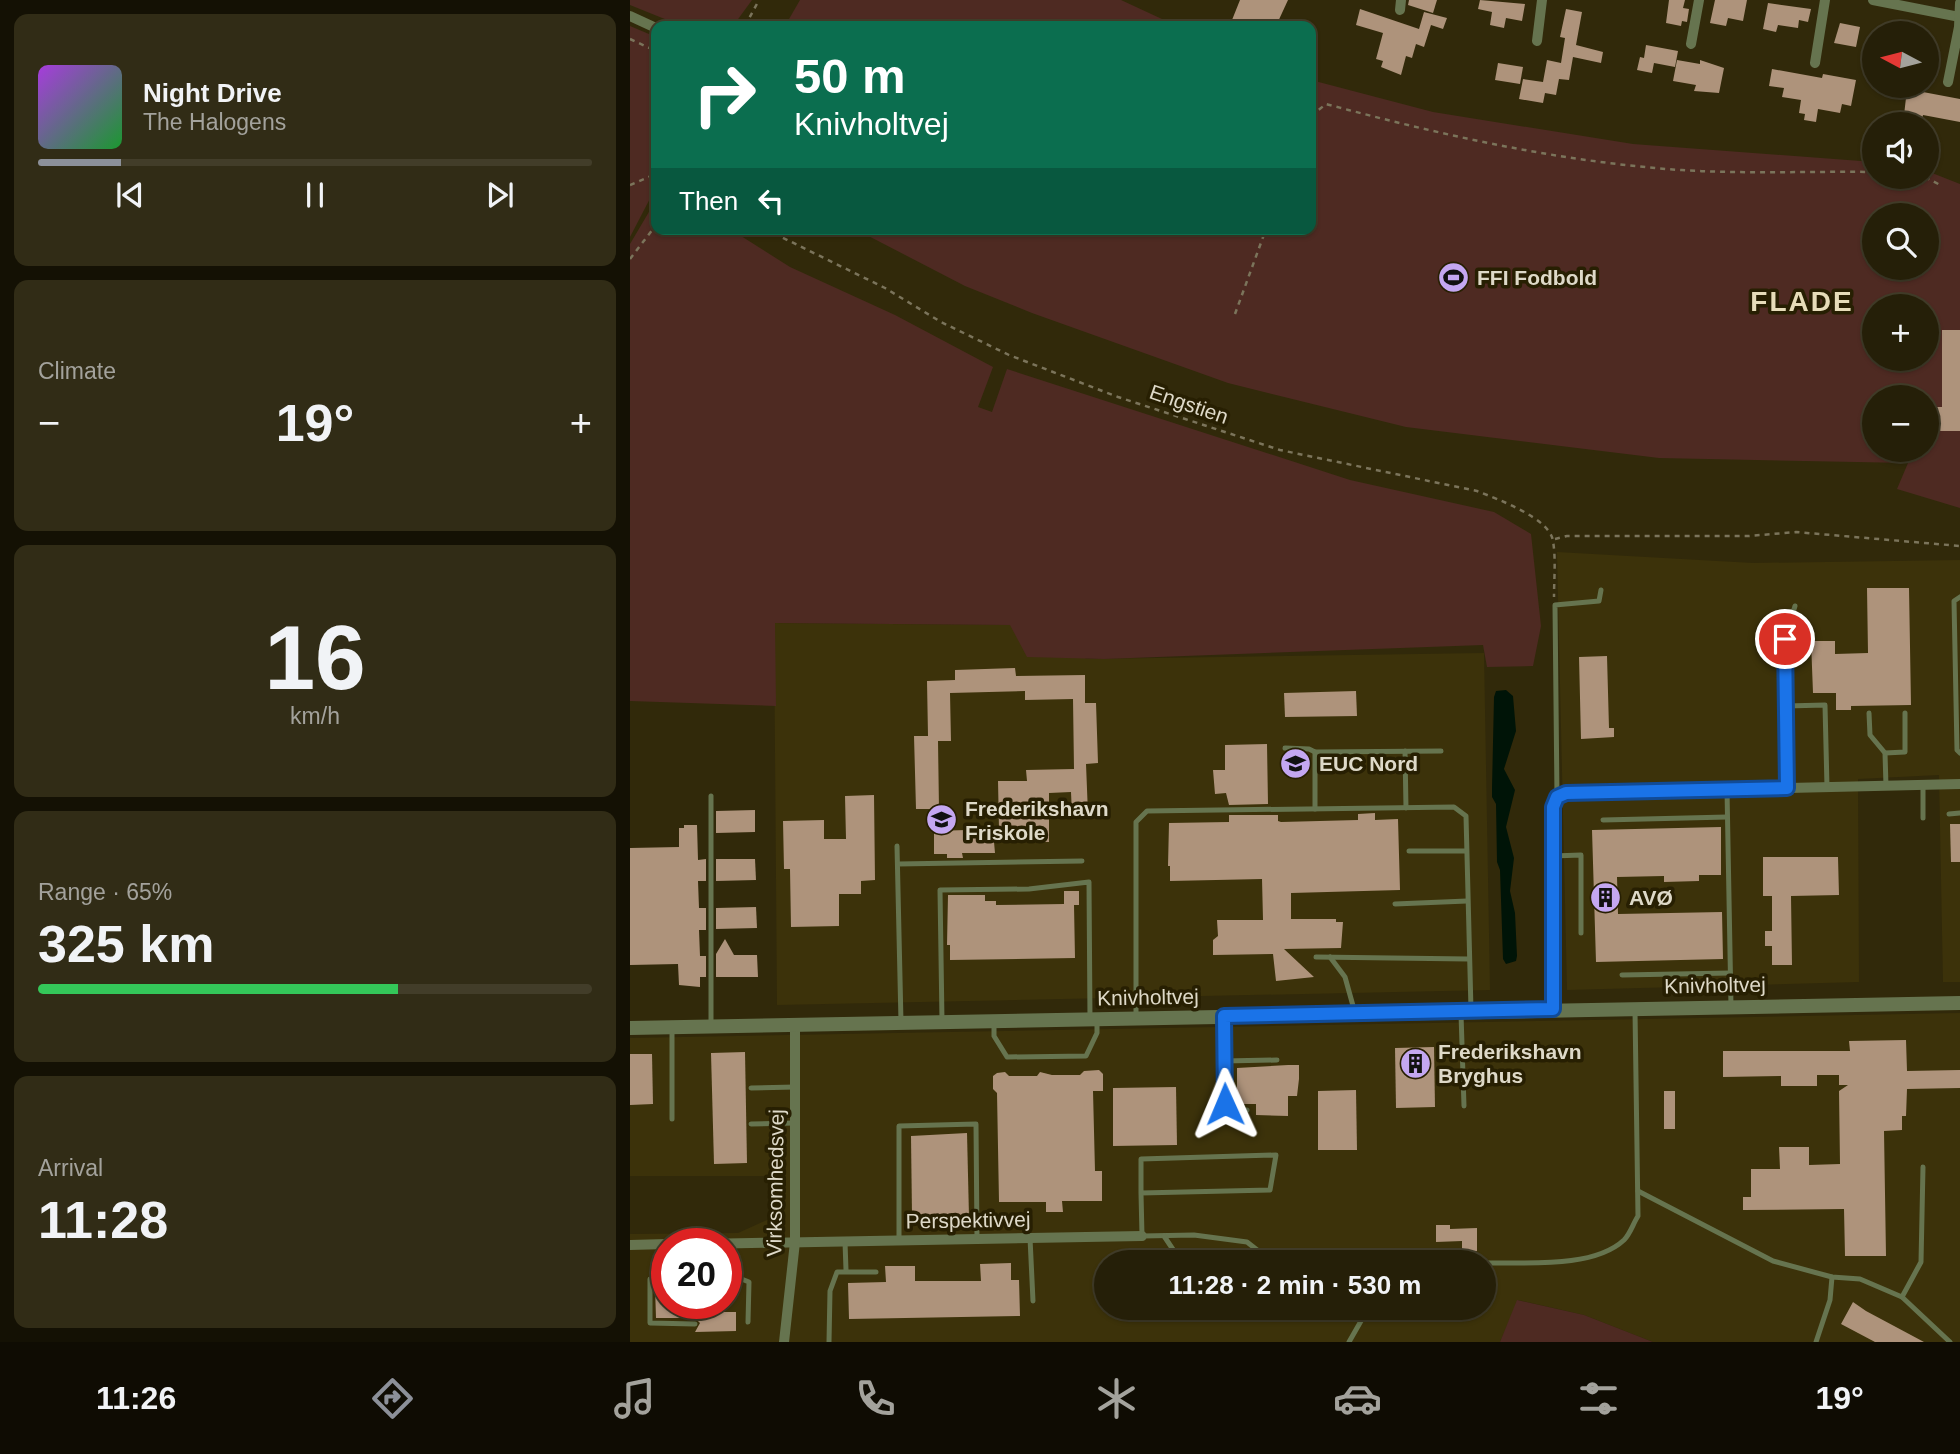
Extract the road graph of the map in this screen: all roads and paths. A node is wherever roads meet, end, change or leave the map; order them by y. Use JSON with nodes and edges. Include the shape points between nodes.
{"nodes":[{"id":1,"x":759,"y":0,"type":"edge"},
{"id":2,"x":1542,"y":0,"type":"edge"},
{"id":3,"x":1699,"y":0,"type":"edge"},
{"id":4,"x":1825,"y":0,"type":"edge"},
{"id":5,"x":1873,"y":0,"type":"edge"},
{"id":6,"x":1960,"y":3,"type":"edge"},
{"id":7,"x":630,"y":16,"type":"edge"},
{"id":8,"x":1960,"y":16,"type":"edge"},
{"id":9,"x":748,"y":21,"type":"edge"},
{"id":10,"x":651,"y":26,"type":"edge"},
{"id":11,"x":630,"y":39,"type":"edge"},
{"id":12,"x":1537,"y":41,"type":"dead end"},
{"id":13,"x":1691,"y":44,"type":"dead end"},
{"id":14,"x":651,"y":49,"type":"edge"},
{"id":15,"x":1815,"y":63,"type":"dead end"},
{"id":16,"x":1948,"y":82,"type":"dead end"},
{"id":17,"x":1316,"y":112,"type":"edge"},
{"id":18,"x":1862,"y":172,"type":"edge"},
{"id":19,"x":651,"y":176,"type":"edge"},
{"id":20,"x":1939,"y":184,"type":"edge"},
{"id":21,"x":630,"y":185,"type":"edge"},
{"id":22,"x":1942,"y":186,"type":"dead end"},
{"id":23,"x":651,"y":232,"type":"edge"},
{"id":24,"x":777,"y":235,"type":"edge"},
{"id":25,"x":1264,"y":235,"type":"edge"},
{"id":26,"x":630,"y":259,"type":"edge"},
{"id":27,"x":1235,"y":314,"type":"dead end"},
{"id":28,"x":1553,"y":539,"type":"junction"},
{"id":29,"x":1960,"y":545,"type":"edge"},
{"id":30,"x":1601,"y":590,"type":"dead end"},
{"id":31,"x":1960,"y":597,"type":"edge"},
{"id":32,"x":1555,"y":605,"type":"junction"},
{"id":33,"x":1795,"y":606,"type":"dead end"},
{"id":34,"x":1786,"y":706,"type":"junction"},
{"id":35,"x":1869,"y":713,"type":"dead end"},
{"id":36,"x":1905,"y":713,"type":"dead end"},
{"id":37,"x":1285,"y":748,"type":"dead end"},
{"id":38,"x":1405,"y":751,"type":"junction"},
{"id":39,"x":1441,"y":751,"type":"dead end"},
{"id":40,"x":1315,"y":752,"type":"junction"},
{"id":41,"x":1960,"y":752,"type":"edge"},
{"id":42,"x":1885,"y":753,"type":"junction"},
{"id":43,"x":1960,"y":784,"type":"edge"},
{"id":44,"x":1923,"y":785,"type":"junction"},
{"id":45,"x":1886,"y":786,"type":"junction"},
{"id":46,"x":1827,"y":787,"type":"junction"},
{"id":47,"x":1787,"y":788,"type":"junction"},
{"id":48,"x":1727,"y":790,"type":"junction"},
{"id":49,"x":711,"y":796,"type":"dead end"},
{"id":50,"x":1557,"y":797,"type":"junction"},
{"id":51,"x":1406,"y":808,"type":"junction"},
{"id":52,"x":1315,"y":809,"type":"junction"},
{"id":53,"x":1960,"y":813,"type":"edge"},
{"id":54,"x":1949,"y":814,"type":"dead end"},
{"id":55,"x":1727,"y":817,"type":"junction"},
{"id":56,"x":1923,"y":818,"type":"dead end"},
{"id":57,"x":1603,"y":820,"type":"dead end"},
{"id":58,"x":897,"y":846,"type":"dead end"},
{"id":59,"x":1409,"y":851,"type":"dead end"},
{"id":60,"x":1466,"y":851,"type":"junction"},
{"id":61,"x":1553,"y":856,"type":"junction"},
{"id":62,"x":1082,"y":861,"type":"dead end"},
{"id":63,"x":898,"y":864,"type":"junction"},
{"id":64,"x":1467,"y":901,"type":"junction"},
{"id":65,"x":1395,"y":904,"type":"dead end"},
{"id":66,"x":1581,"y":933,"type":"dead end"},
{"id":67,"x":1316,"y":957,"type":"dead end"},
{"id":68,"x":1330,"y":957,"type":"junction"},
{"id":69,"x":1468,"y":959,"type":"junction"},
{"id":70,"x":1730,"y":973,"type":"junction"},
{"id":71,"x":1622,"y":975,"type":"dead end"},
{"id":72,"x":1960,"y":1003,"type":"edge"},
{"id":73,"x":1731,"y":1006,"type":"junction"},
{"id":74,"x":1635,"y":1007,"type":"junction"},
{"id":75,"x":1553,"y":1009,"type":"junction"},
{"id":76,"x":1466,"y":1010,"type":"junction"},
{"id":77,"x":1354,"y":1013,"type":"junction"},
{"id":78,"x":1224,"y":1016,"type":"junction"},
{"id":79,"x":1136,"y":1018,"type":"junction"},
{"id":80,"x":1093,"y":1019,"type":"junction"},
{"id":81,"x":994,"y":1021,"type":"junction"},
{"id":82,"x":901,"y":1022,"type":"junction"},
{"id":83,"x":942,"y":1022,"type":"junction"},
{"id":84,"x":795,"y":1023,"type":"junction"},
{"id":85,"x":710,"y":1025,"type":"junction"},
{"id":86,"x":672,"y":1026,"type":"junction"},
{"id":87,"x":630,"y":1028,"type":"edge"},
{"id":88,"x":1277,"y":1060,"type":"dead end"},
{"id":89,"x":1224,"y":1061,"type":"junction"},
{"id":90,"x":795,"y":1087,"type":"junction"},
{"id":91,"x":751,"y":1088,"type":"dead end"},
{"id":92,"x":1464,"y":1106,"type":"dead end"},
{"id":93,"x":1247,"y":1110,"type":"dead end"},
{"id":94,"x":672,"y":1119,"type":"dead end"},
{"id":95,"x":795,"y":1123,"type":"junction"},
{"id":96,"x":751,"y":1124,"type":"dead end"},
{"id":97,"x":1923,"y":1167,"type":"dead end"},
{"id":98,"x":1638,"y":1191,"type":"junction"},
{"id":99,"x":1141,"y":1193,"type":"junction"},
{"id":100,"x":1142,"y":1236,"type":"junction"},
{"id":101,"x":1164,"y":1236,"type":"junction"},
{"id":102,"x":1030,"y":1238,"type":"junction"},
{"id":103,"x":977,"y":1239,"type":"junction"},
{"id":104,"x":899,"y":1240,"type":"junction"},
{"id":105,"x":845,"y":1241,"type":"junction"},
{"id":106,"x":795,"y":1242,"type":"junction"},
{"id":107,"x":630,"y":1244,"type":"edge"},
{"id":108,"x":651,"y":1244,"type":"edge"},
{"id":109,"x":742,"y":1244,"type":"edge"},
{"id":110,"x":1173,"y":1250,"type":"edge"},
{"id":111,"x":1257,"y":1250,"type":"edge"},
{"id":112,"x":1496,"y":1263,"type":"edge"},
{"id":113,"x":846,"y":1270,"type":"junction"},
{"id":114,"x":876,"y":1272,"type":"dead end"},
{"id":115,"x":1832,"y":1277,"type":"junction"},
{"id":116,"x":651,"y":1279,"type":"edge"},
{"id":117,"x":742,"y":1279,"type":"edge"},
{"id":118,"x":1902,"y":1297,"type":"junction"},
{"id":119,"x":1033,"y":1301,"type":"dead end"},
{"id":120,"x":1362,"y":1320,"type":"edge"},
{"id":121,"x":748,"y":1322,"type":"dead end"},
{"id":122,"x":695,"y":1324,"type":"dead end"},
{"id":123,"x":784,"y":1342,"type":"edge"},
{"id":124,"x":829,"y":1342,"type":"edge"},
{"id":125,"x":1349,"y":1342,"type":"edge"},
{"id":126,"x":1816,"y":1342,"type":"edge"},
{"id":127,"x":1950,"y":1342,"type":"edge"}],
"edges":[{"from":1,"to":9,"type":"path"},
{"from":2,"to":12,"type":"street"},
{"from":3,"to":13,"type":"street"},
{"from":4,"to":15,"type":"street"},
{"from":5,"to":8,"type":"street"},
{"from":6,"to":8,"type":"street"},
{"from":7,"to":10,"type":"street"},
{"from":8,"to":16,"type":"street"},
{"from":11,"to":14,"type":"path"},
{"from":17,"to":18,"type":"path","via":[[1325,104],[1430,132],[1657,168]]},
{"from":19,"to":21,"type":"path"},
{"from":20,"to":22,"type":"path"},
{"from":23,"to":26,"type":"path"},
{"from":24,"to":28,"type":"path","name":"Engstien","via":[[1009,355],[1118,397],[1280,450],[1477,491],[1547,527]]},
{"from":25,"to":27,"type":"path"},
{"from":28,"to":29,"type":"path","via":[[1796,532]]},
{"from":28,"to":32,"type":"path"},
{"from":30,"to":32,"type":"lane","via":[[1599,601]]},
{"from":31,"to":41,"type":"lane","via":[[1954,601]]},
{"from":32,"to":50,"type":"lane"},
{"from":33,"to":34,"type":"lane","via":[[1785,639]]},
{"from":34,"to":46,"type":"lane","via":[[1825,705]]},
{"from":34,"to":47,"type":"lane"},
{"from":35,"to":42,"type":"lane","via":[[1870,734]]},
{"from":36,"to":42,"type":"lane","via":[[1905,752]]},
{"from":37,"to":40,"type":"lane"},
{"from":38,"to":39,"type":"lane"},
{"from":38,"to":40,"type":"lane"},
{"from":38,"to":51,"type":"lane"},
{"from":40,"to":52,"type":"lane"},
{"from":42,"to":45,"type":"lane"},
{"from":43,"to":44,"type":"street"},
{"from":44,"to":45,"type":"street"},
{"from":44,"to":56,"type":"lane"},
{"from":45,"to":46,"type":"street"},
{"from":46,"to":47,"type":"street"},
{"from":47,"to":48,"type":"street"},
{"from":48,"to":50,"type":"street","via":[[1566,793]]},
{"from":48,"to":55,"type":"lane"},
{"from":49,"to":85,"type":"lane"},
{"from":50,"to":61,"type":"street"},
{"from":51,"to":52,"type":"lane"},
{"from":51,"to":60,"type":"lane","via":[[1454,807],[1466,816]]},
{"from":52,"to":79,"type":"lane","via":[[1147,811],[1136,822]]},
{"from":53,"to":54,"type":"lane"},
{"from":55,"to":57,"type":"lane"},
{"from":55,"to":70,"type":"lane"},
{"from":58,"to":63,"type":"lane"},
{"from":59,"to":60,"type":"lane"},
{"from":60,"to":64,"type":"lane"},
{"from":61,"to":66,"type":"lane","via":[[1581,855]]},
{"from":61,"to":75,"type":"street"},
{"from":62,"to":63,"type":"lane"},
{"from":63,"to":82,"type":"lane"},
{"from":64,"to":65,"type":"lane"},
{"from":64,"to":69,"type":"lane"},
{"from":67,"to":68,"type":"lane"},
{"from":68,"to":69,"type":"lane"},
{"from":68,"to":77,"type":"lane","via":[[1345,977]]},
{"from":69,"to":76,"type":"lane"},
{"from":70,"to":71,"type":"lane"},
{"from":70,"to":73,"type":"lane"},
{"from":72,"to":73,"type":"street","name":"Knivholtvej"},
{"from":73,"to":74,"type":"street","name":"Knivholtvej"},
{"from":74,"to":75,"type":"street","name":"Knivholtvej"},
{"from":74,"to":98,"type":"lane"},
{"from":75,"to":76,"type":"street","name":"Knivholtvej"},
{"from":76,"to":77,"type":"street","name":"Knivholtvej"},
{"from":76,"to":92,"type":"lane"},
{"from":77,"to":78,"type":"street","name":"Knivholtvej"},
{"from":78,"to":79,"type":"street","name":"Knivholtvej"},
{"from":78,"to":89,"type":"lane"},
{"from":79,"to":80,"type":"street","name":"Knivholtvej"},
{"from":80,"to":81,"type":"street","name":"Knivholtvej"},
{"from":80,"to":81,"type":"lane","via":[[1097,1033],[1086,1056],[1007,1057],[994,1036]]},
{"from":80,"to":83,"type":"lane","via":[[1089,882],[1079,882],[1029,889],[940,890]]},
{"from":81,"to":83,"type":"street","name":"Knivholtvej"},
{"from":82,"to":83,"type":"street","name":"Knivholtvej"},
{"from":82,"to":84,"type":"street","name":"Knivholtvej"},
{"from":84,"to":85,"type":"street","name":"Knivholtvej"},
{"from":84,"to":90,"type":"street","name":"Virksomhedsvej"},
{"from":85,"to":86,"type":"street","name":"Knivholtvej"},
{"from":86,"to":87,"type":"street","name":"Knivholtvej"},
{"from":86,"to":94,"type":"lane"},
{"from":88,"to":89,"type":"lane"},
{"from":89,"to":93,"type":"lane","via":[[1225,1104],[1231,1110]]},
{"from":90,"to":91,"type":"lane"},
{"from":90,"to":95,"type":"street","name":"Virksomhedsvej"},
{"from":95,"to":96,"type":"lane"},
{"from":95,"to":106,"type":"street","name":"Virksomhedsvej"},
{"from":97,"to":118,"type":"lane","via":[[1920,1262]]},
{"from":98,"to":112,"type":"lane","via":[[1638,1216],[1625,1240],[1602,1254],[1576,1260]]},
{"from":98,"to":115,"type":"lane","via":[[1773,1261]]},
{"from":99,"to":99,"type":"lane","via":[[1270,1190],[1276,1155],[1141,1159]]},
{"from":99,"to":100,"type":"lane"},
{"from":100,"to":101,"type":"lane"},
{"from":100,"to":102,"type":"street","name":"Perspektivvej"},
{"from":101,"to":110,"type":"lane"},
{"from":101,"to":111,"type":"lane","via":[[1247,1242]]},
{"from":102,"to":103,"type":"street","name":"Perspektivvej"},
{"from":102,"to":119,"type":"lane"},
{"from":103,"to":104,"type":"street","name":"Perspektivvej"},
{"from":103,"to":104,"type":"lane","via":[[976,1124],[899,1126]]},
{"from":104,"to":105,"type":"street","name":"Perspektivvej"},
{"from":105,"to":106,"type":"street","name":"Perspektivvej"},
{"from":105,"to":113,"type":"lane"},
{"from":106,"to":109,"type":"street","name":"Perspektivvej"},
{"from":106,"to":123,"type":"street","name":"Virksomhedsvej"},
{"from":107,"to":108,"type":"street"},
{"from":113,"to":114,"type":"lane"},
{"from":113,"to":124,"type":"lane","via":[[837,1272],[830,1291]]},
{"from":115,"to":118,"type":"lane","via":[[1860,1279]]},
{"from":115,"to":126,"type":"lane","via":[[1830,1300]]},
{"from":116,"to":122,"type":"lane","via":[[650,1323]]},
{"from":117,"to":121,"type":"lane","via":[[749,1282]]},
{"from":118,"to":127,"type":"lane"},
{"from":120,"to":125,"type":"lane"}]}
